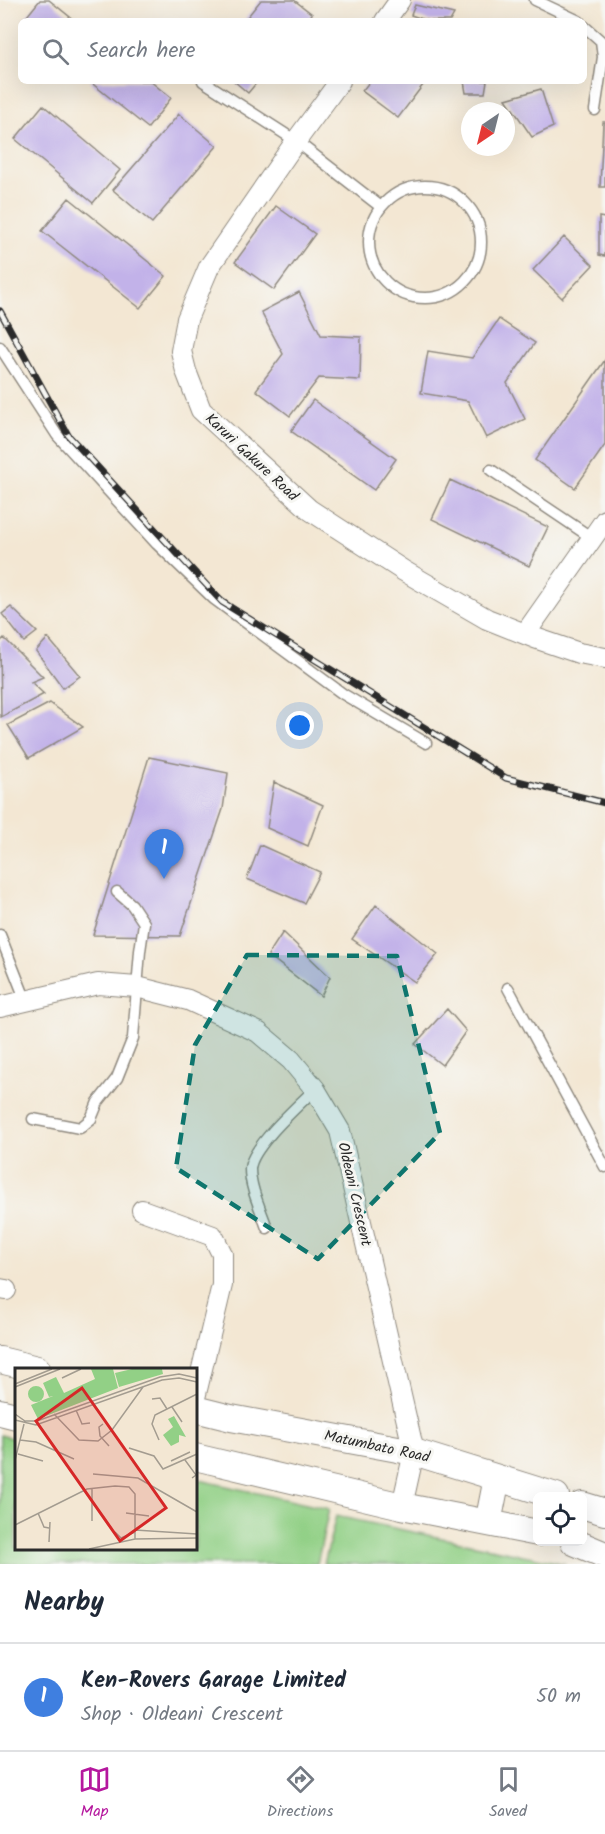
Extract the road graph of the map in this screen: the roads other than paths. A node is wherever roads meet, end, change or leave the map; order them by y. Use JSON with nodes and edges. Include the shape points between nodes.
{"nodes":[{"id":1,"x":400,"y":0,"type":"edge"},
{"id":2,"x":535,"y":0,"type":"edge"},
{"id":3,"x":387,"y":18,"type":"edge"},
{"id":4,"x":573,"y":18,"type":"edge"},
{"id":5,"x":587,"y":29,"type":"edge"},
{"id":6,"x":208,"y":84,"type":"edge"},
{"id":7,"x":338,"y":84,"type":"edge"},
{"id":8,"x":595,"y":110,"type":"dead end"},
{"id":9,"x":296,"y":141,"type":"junction"},
{"id":10,"x":381,"y":207,"type":"junction"},
{"id":11,"x":0,"y":347,"type":"edge"},
{"id":12,"x":491,"y":470,"type":"dead end"},
{"id":13,"x":605,"y":520,"type":"edge"},
{"id":14,"x":592,"y":538,"type":"junction"},
{"id":15,"x":525,"y":634,"type":"junction"},
{"id":16,"x":605,"y":658,"type":"edge"},
{"id":17,"x":426,"y":743,"type":"dead end"},
{"id":18,"x":117,"y":892,"type":"dead end"},
{"id":19,"x":0,"y":934,"type":"edge"},
{"id":20,"x":137,"y":987,"type":"junction"},
{"id":21,"x":507,"y":988,"type":"dead end"},
{"id":22,"x":26,"y":1001,"type":"junction"},
{"id":23,"x":0,"y":1008,"type":"edge"},
{"id":24,"x":315,"y":1089,"type":"junction"},
{"id":25,"x":33,"y":1119,"type":"dead end"},
{"id":26,"x":605,"y":1167,"type":"edge"},
{"id":27,"x":142,"y":1210,"type":"dead end"},
{"id":28,"x":267,"y":1228,"type":"dead end"},
{"id":29,"x":0,"y":1360,"type":"edge"},
{"id":30,"x":33,"y":1368,"type":"edge"},
{"id":31,"x":196,"y":1394,"type":"edge"},
{"id":32,"x":196,"y":1409,"type":"edge"},
{"id":33,"x":0,"y":1412,"type":"edge"},
{"id":34,"x":15,"y":1416,"type":"edge"},
{"id":35,"x":414,"y":1452,"type":"junction"},
{"id":36,"x":196,"y":1457,"type":"edge"},
{"id":37,"x":497,"y":1478,"type":"junction"},
{"id":38,"x":540,"y":1492,"type":"edge"},
{"id":39,"x":402,"y":1506,"type":"junction"},
{"id":40,"x":587,"y":1507,"type":"edge"},
{"id":41,"x":605,"y":1512,"type":"edge"},
{"id":42,"x":488,"y":1523,"type":"junction"},
{"id":43,"x":533,"y":1532,"type":"edge"},
{"id":44,"x":584,"y":1546,"type":"edge"},
{"id":45,"x":605,"y":1555,"type":"edge"}],
"edges":[{"from":1,"to":3,"type":"street"},
{"from":2,"to":4,"type":"lane"},
{"from":5,"to":8,"type":"lane","via":[[601,41],[603,57]]},
{"from":6,"to":9,"type":"lane"},
{"from":7,"to":9,"type":"street","name":"Karuri Gakure Road"},
{"from":9,"to":10,"type":"lane"},
{"from":9,"to":15,"type":"street","name":"Karuri Gakure Road","via":[[208,267],[187,320],[181,351],[201,410],[310,510],[487,619]]},
{"from":10,"to":10,"type":"lane","via":[[404,190],[433,186],[452,193],[467,205],[477,222],[481,241],[478,261],[469,278],[436,297],[416,298],[382,279],[372,262],[368,243],[371,223]]},
{"from":11,"to":17,"type":"lane","via":[[57,435],[157,544],[214,599],[344,694]]},
{"from":12,"to":14,"type":"lane"},
{"from":13,"to":14,"type":"street"},
{"from":14,"to":15,"type":"street"},
{"from":15,"to":16,"type":"street","name":"Karuri Gakure Road"},
{"from":18,"to":20,"type":"lane","via":[[144,923]]},
{"from":19,"to":22,"type":"lane"},
{"from":20,"to":22,"type":"street","name":"Oldeani Crescent","via":[[98,984]]},
{"from":20,"to":24,"type":"street","name":"Oldeani Crescent","via":[[188,1000],[258,1032],[291,1060]]},
{"from":20,"to":25,"type":"lane","via":[[133,1038],[117,1078],[98,1102],[91,1119],[80,1128]]},
{"from":21,"to":26,"type":"lane"},
{"from":22,"to":23,"type":"street","name":"Oldeani Crescent"},
{"from":24,"to":28,"type":"lane","via":[[252,1159],[250,1170]]},
{"from":24,"to":35,"type":"street","name":"Oldeani Crescent","via":[[340,1131]]},
{"from":27,"to":31,"type":"street","via":[[213,1236],[222,1254],[222,1285]]},
{"from":29,"to":30,"type":"street"},
{"from":32,"to":35,"type":"street","name":"Matumbato Road"},
{"from":33,"to":34,"type":"street"},
{"from":35,"to":37,"type":"street","name":"Matumbato Road"},
{"from":35,"to":39,"type":"street","name":"Oldeani Crescent"},
{"from":36,"to":39,"type":"street"},
{"from":37,"to":38,"type":"street","name":"Matumbato Road"},
{"from":37,"to":42,"type":"street"},
{"from":39,"to":42,"type":"street"},
{"from":40,"to":41,"type":"street"},
{"from":42,"to":43,"type":"street"},
{"from":44,"to":45,"type":"street"}]}
